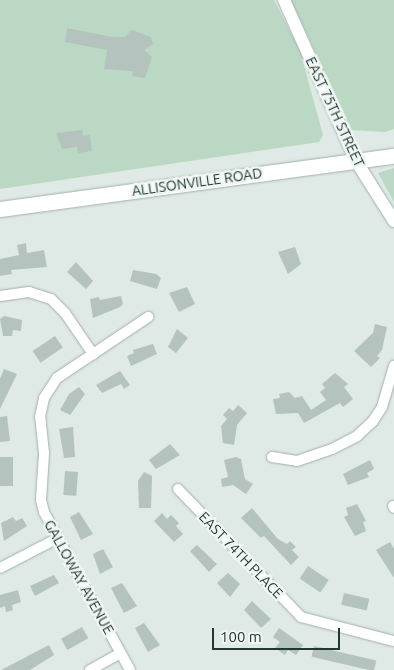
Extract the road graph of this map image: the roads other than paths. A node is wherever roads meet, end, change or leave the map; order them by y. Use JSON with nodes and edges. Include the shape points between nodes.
{"nodes":[{"id":1,"x":284,"y":0,"type":"edge"},
{"id":2,"x":394,"y":156,"type":"edge"},
{"id":3,"x":356,"y":161,"type":"junction"},
{"id":4,"x":0,"y":209,"type":"edge"},
{"id":5,"x":394,"y":221,"type":"edge"},
{"id":6,"x":0,"y":296,"type":"edge"},
{"id":7,"x":148,"y":317,"type":"dead end"},
{"id":8,"x":93,"y":354,"type":"junction"},
{"id":9,"x":394,"y":366,"type":"edge"},
{"id":10,"x":272,"y":457,"type":"dead end"},
{"id":11,"x":178,"y":489,"type":"dead end"},
{"id":12,"x":58,"y":538,"type":"junction"},
{"id":13,"x":0,"y":568,"type":"edge"},
{"id":14,"x":394,"y":641,"type":"edge"},
{"id":15,"x":121,"y":653,"type":"junction"},
{"id":16,"x":90,"y":670,"type":"edge"},
{"id":17,"x":130,"y":670,"type":"edge"}],
"edges":[{"from":1,"to":3,"type":"street","name":"EAST 75TH STREET"},
{"from":2,"to":3,"type":"main road","name":"ALLISONVILLE ROAD"},
{"from":3,"to":4,"type":"main road","name":"ALLISONVILLE ROAD"},
{"from":3,"to":5,"type":"street","name":"EAST 75TH STREET"},
{"from":6,"to":8,"type":"street","via":[[29,292],[51,299],[66,313]]},
{"from":7,"to":8,"type":"street","name":"GALLOWAY AVENUE"},
{"from":8,"to":12,"type":"street","name":"GALLOWAY AVENUE","via":[[57,378],[47,391],[40,409],[44,453],[42,500],[44,512]]},
{"from":9,"to":10,"type":"street","via":[[382,407],[357,436],[332,449],[297,460]]},
{"from":11,"to":14,"type":"street","name":"EAST 74TH PLACE","via":[[301,617]]},
{"from":12,"to":13,"type":"street"},
{"from":12,"to":15,"type":"street","name":"GALLOWAY AVENUE"},
{"from":15,"to":16,"type":"street"},
{"from":15,"to":17,"type":"street","name":"GALLOWAY AVENUE"}]}
